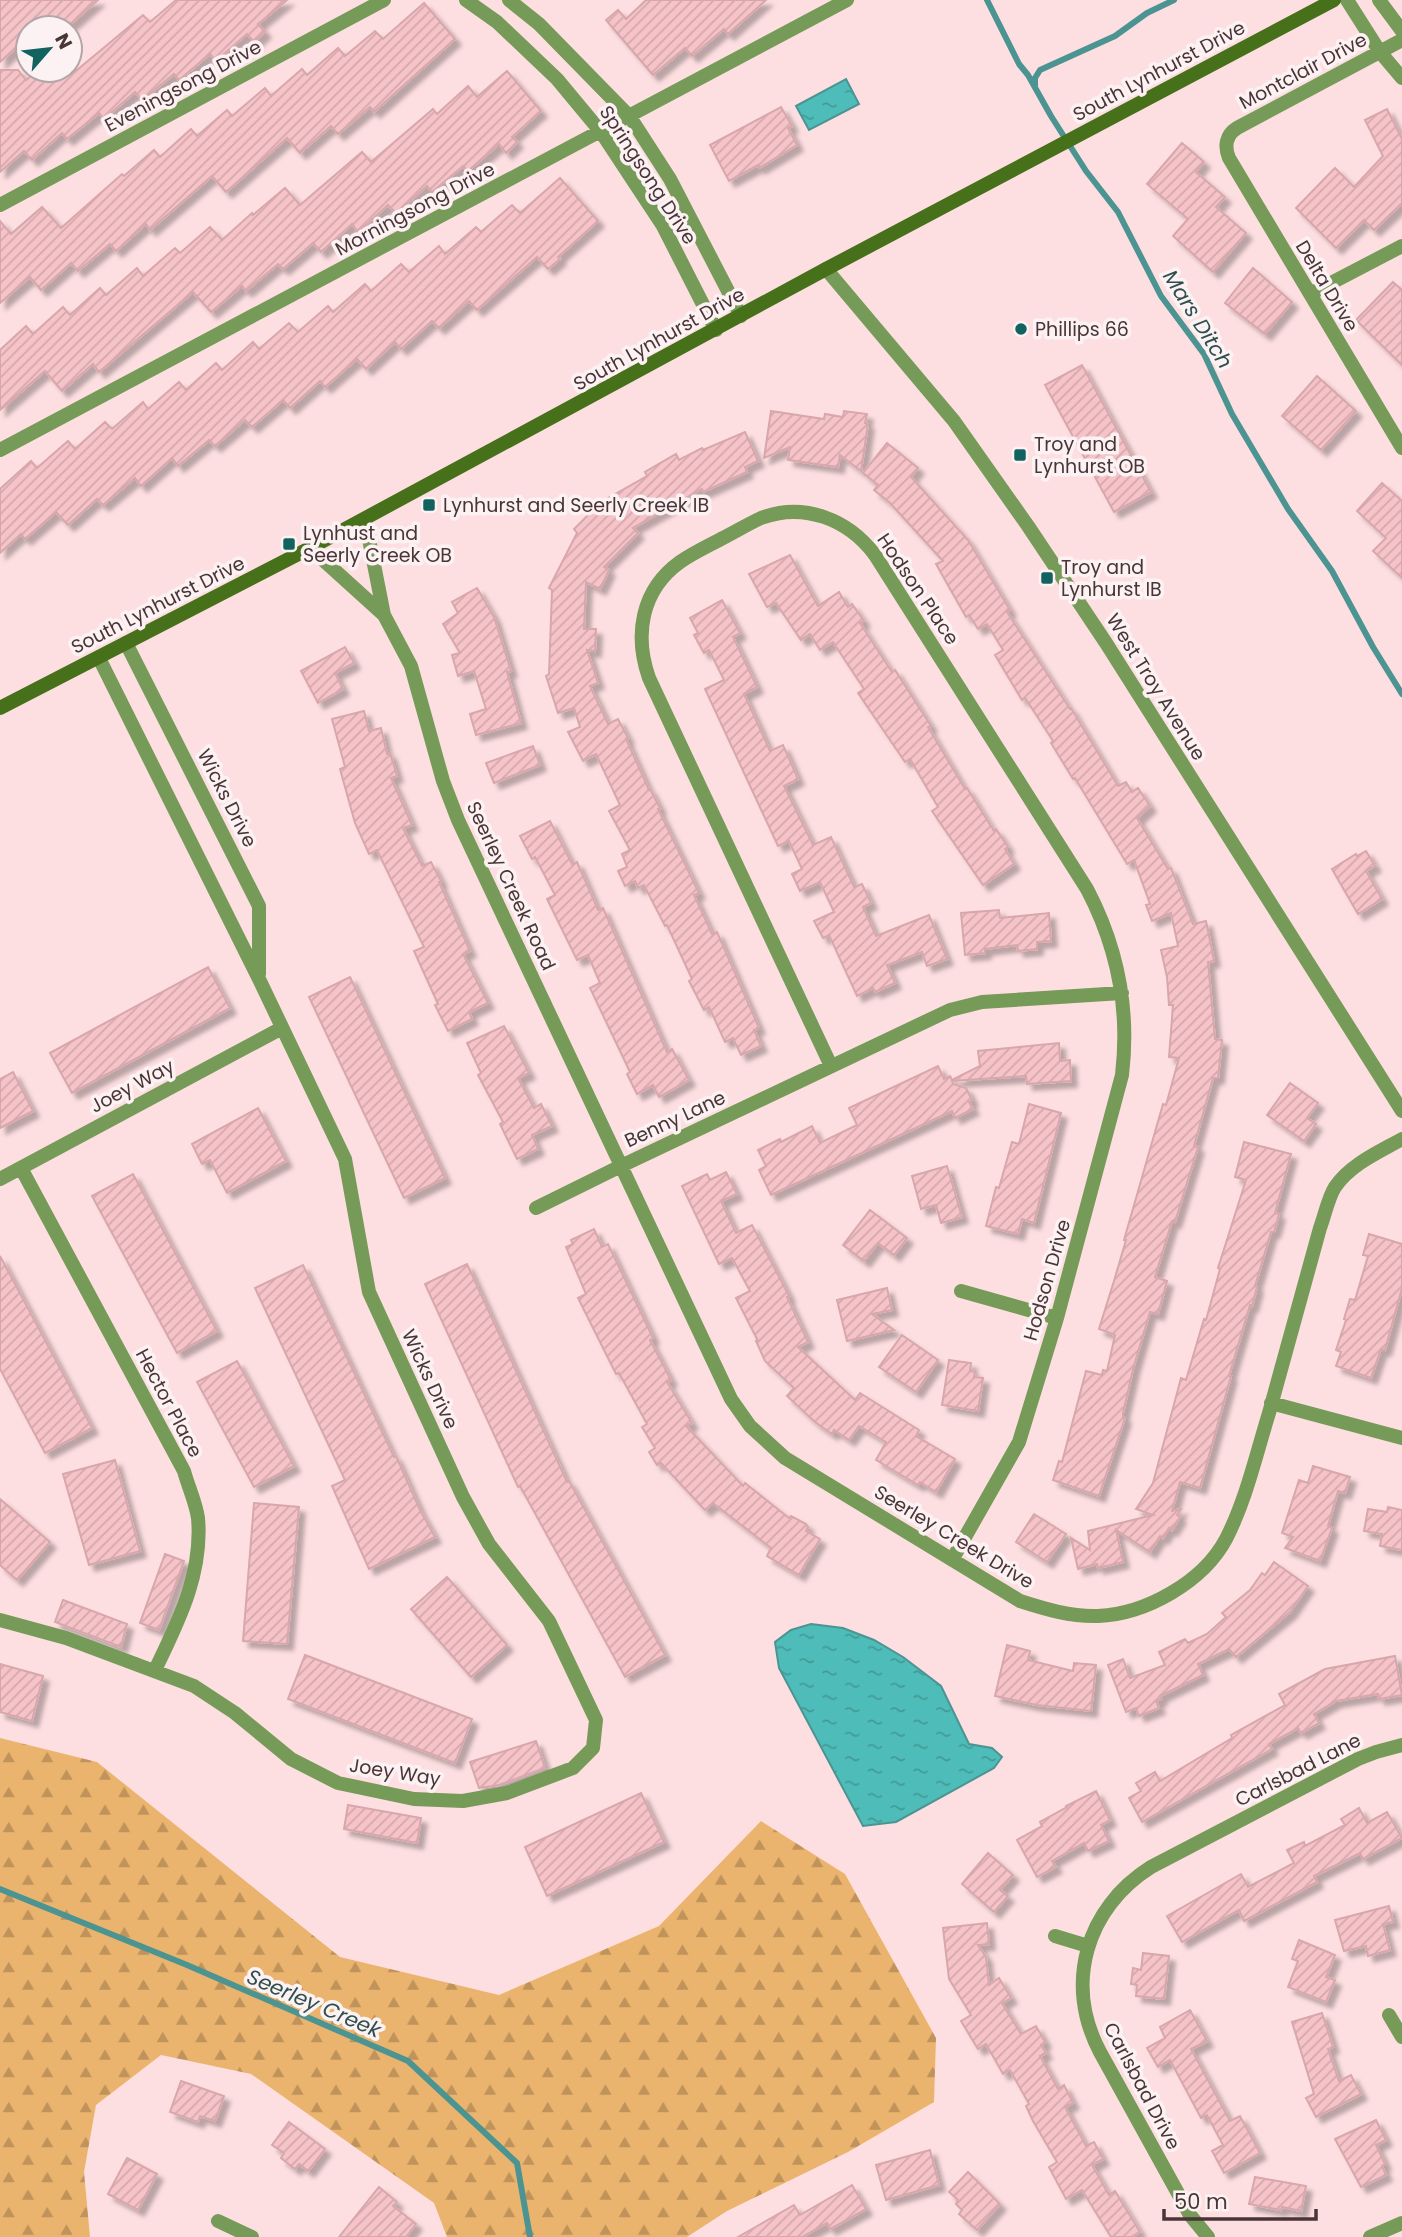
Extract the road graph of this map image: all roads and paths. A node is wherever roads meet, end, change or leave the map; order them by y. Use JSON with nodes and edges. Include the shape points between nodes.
{"nodes":[{"id":1,"x":384,"y":0,"type":"edge"},
{"id":2,"x":466,"y":0,"type":"edge"},
{"id":3,"x":509,"y":0,"type":"edge"},
{"id":4,"x":847,"y":0,"type":"edge"},
{"id":5,"x":1334,"y":0,"type":"edge"},
{"id":6,"x":1348,"y":0,"type":"edge"},
{"id":7,"x":1379,"y":0,"type":"edge"},
{"id":8,"x":1402,"y":31,"type":"edge"},
{"id":9,"x":1402,"y":40,"type":"edge"},
{"id":10,"x":1380,"y":52,"type":"junction"},
{"id":11,"x":1402,"y":78,"type":"edge"},
{"id":12,"x":630,"y":117,"type":"junction"},
{"id":13,"x":601,"y":132,"type":"junction"},
{"id":14,"x":1227,"y":141,"type":"joint"},
{"id":15,"x":0,"y":205,"type":"edge"},
{"id":16,"x":1402,"y":246,"type":"edge"},
{"id":17,"x":826,"y":269,"type":"junction"},
{"id":18,"x":1310,"y":294,"type":"junction"},
{"id":19,"x":741,"y":316,"type":"junction"},
{"id":20,"x":716,"y":330,"type":"junction"},
{"id":21,"x":1402,"y":448,"type":"edge"},
{"id":22,"x":0,"y":450,"type":"edge"},
{"id":23,"x":365,"y":519,"type":"junction"},
{"id":24,"x":310,"y":548,"type":"junction"},
{"id":25,"x":384,"y":615,"type":"junction"},
{"id":26,"x":126,"y":643,"type":"junction"},
{"id":27,"x":99,"y":658,"type":"junction"},
{"id":28,"x":0,"y":708,"type":"edge"},
{"id":29,"x":259,"y":979,"type":"junction"},
{"id":30,"x":1122,"y":993,"type":"junction"},
{"id":31,"x":282,"y":1028,"type":"junction"},
{"id":32,"x":831,"y":1066,"type":"junction"},
{"id":33,"x":1402,"y":1111,"type":"edge"},
{"id":34,"x":1402,"y":1139,"type":"edge"},
{"id":35,"x":621,"y":1166,"type":"junction"},
{"id":36,"x":21,"y":1168,"type":"junction"},
{"id":37,"x":0,"y":1180,"type":"edge"},
{"id":38,"x":536,"y":1208,"type":"dead end"},
{"id":39,"x":961,"y":1291,"type":"dead end"},
{"id":40,"x":1057,"y":1318,"type":"junction"},
{"id":41,"x":1271,"y":1403,"type":"junction"},
{"id":42,"x":1402,"y":1438,"type":"edge"},
{"id":43,"x":952,"y":1560,"type":"junction"},
{"id":44,"x":0,"y":1620,"type":"edge"},
{"id":45,"x":155,"y":1670,"type":"junction"},
{"id":46,"x":1402,"y":1745,"type":"edge"},
{"id":47,"x":573,"y":1768,"type":"joint"},
{"id":48,"x":1213,"y":1835,"type":"joint"},
{"id":49,"x":1055,"y":1936,"type":"dead end"},
{"id":50,"x":1088,"y":1946,"type":"junction"},
{"id":51,"x":1390,"y":2015,"type":"dead end"},
{"id":52,"x":1402,"y":2037,"type":"edge"},
{"id":53,"x":218,"y":2221,"type":"dead end"},
{"id":54,"x":1402,"y":2223,"type":"edge"},
{"id":55,"x":252,"y":2237,"type":"edge"},
{"id":56,"x":1208,"y":2237,"type":"edge"},
{"id":57,"x":1370,"y":2237,"type":"edge"}],
"edges":[{"from":1,"to":15,"type":"street","name":"Eveningsong Drive"},
{"from":2,"to":13,"type":"street","name":"Springsong Drive","via":[[497,22],[557,79]]},
{"from":3,"to":12,"type":"street","name":"Springsong Drive","via":[[539,24]]},
{"from":4,"to":12,"type":"street","name":"Morningsong Drive"},
{"from":5,"to":17,"type":"main road","name":"South Lynhurst Drive"},
{"from":6,"to":10,"type":"street"},
{"from":7,"to":8,"type":"street"},
{"from":9,"to":10,"type":"street","name":"Montclair Drive"},
{"from":10,"to":11,"type":"street"},
{"from":10,"to":14,"type":"street","name":"Montclair Drive","via":[[1237,128]]},
{"from":12,"to":13,"type":"street","name":"Morningsong Drive"},
{"from":12,"to":19,"type":"street","name":"Springsong Drive","via":[[670,179]]},
{"from":13,"to":20,"type":"street","name":"Springsong Drive","via":[[663,226]]},
{"from":13,"to":22,"type":"street","name":"Morningsong Drive"},
{"from":14,"to":18,"type":"street","name":"Delta Drive","via":[[1227,154]]},
{"from":16,"to":18,"type":"street"},
{"from":17,"to":19,"type":"main road","name":"South Lynhurst Drive"},
{"from":17,"to":33,"type":"street","name":"West Troy Avenue","via":[[954,421],[1033,533]]},
{"from":18,"to":21,"type":"street","name":"Delta Drive"},
{"from":19,"to":20,"type":"main road","name":"South Lynhurst Drive"},
{"from":20,"to":23,"type":"main road","name":"South Lynhurst Drive"},
{"from":23,"to":24,"type":"main road","name":"South Lynhurst Drive"},
{"from":23,"to":25,"type":"street","name":"Seerley Creek Road"},
{"from":24,"to":25,"type":"street","name":"Seerley Creek Road"},
{"from":24,"to":26,"type":"main road","name":"South Lynhurst Drive"},
{"from":25,"to":35,"type":"street","name":"Seerley Creek Road","via":[[411,666],[458,820]]},
{"from":26,"to":27,"type":"main road","name":"South Lynhurst Drive"},
{"from":26,"to":29,"type":"street","name":"Wicks Drive","via":[[259,905]]},
{"from":27,"to":28,"type":"main road","name":"South Lynhurst Drive"},
{"from":27,"to":29,"type":"street","name":"Wicks Drive"},
{"from":29,"to":31,"type":"street","name":"Wicks Drive"},
{"from":30,"to":32,"type":"street","name":"Benny Lane","via":[[971,1004]]},
{"from":30,"to":32,"type":"street","name":"Hodson Place","via":[[1110,940],[1087,889],[875,555],[836,520],[803,512],[773,514],[686,558],[667,573],[649,600],[640,643],[649,678]]},
{"from":30,"to":40,"type":"street","name":"Hodson Drive","via":[[1122,1074]]},
{"from":31,"to":36,"type":"street","name":"Joey Way"},
{"from":31,"to":47,"type":"street","name":"Wicks Drive","via":[[345,1160],[369,1292],[463,1497],[489,1544],[549,1621],[596,1720],[593,1748]]},
{"from":32,"to":35,"type":"street","name":"Benny Lane"},
{"from":34,"to":41,"type":"street","name":"Seerley Creek Drive","via":[[1346,1174],[1334,1189]]},
{"from":35,"to":38,"type":"street","name":"Benny Lane"},
{"from":35,"to":43,"type":"street","name":"Seerley Creek Drive","via":[[725,1389],[750,1426],[785,1458]]},
{"from":36,"to":37,"type":"street","name":"Joey Way"},
{"from":36,"to":45,"type":"street","name":"Hector Place","via":[[184,1471],[198,1517],[195,1568],[184,1611]]},
{"from":39,"to":40,"type":"street"},
{"from":40,"to":43,"type":"street","name":"Hodson Drive","via":[[1015,1452]]},
{"from":41,"to":42,"type":"street"},
{"from":41,"to":43,"type":"street","name":"Seerley Creek Drive","via":[[1226,1539],[1192,1578],[1156,1601],[1097,1616],[1048,1610],[1020,1601]]},
{"from":44,"to":45,"type":"street","name":"Joey Way"},
{"from":45,"to":47,"type":"street","name":"Joey Way","via":[[194,1686],[291,1759],[338,1783],[414,1799],[463,1801],[507,1793]]},
{"from":46,"to":48,"type":"street","name":"Carlsbad Lane","via":[[1358,1759]]},
{"from":48,"to":50,"type":"street","name":"Carlsbad Drive","via":[[1128,1884],[1106,1908]]},
{"from":49,"to":50,"type":"street"},
{"from":50,"to":56,"type":"street","name":"Carlsbad Drive","via":[[1082,1987],[1090,2032],[1190,2215]]},
{"from":51,"to":52,"type":"street"},
{"from":53,"to":55,"type":"street"},
{"from":54,"to":57,"type":"street"}]}
